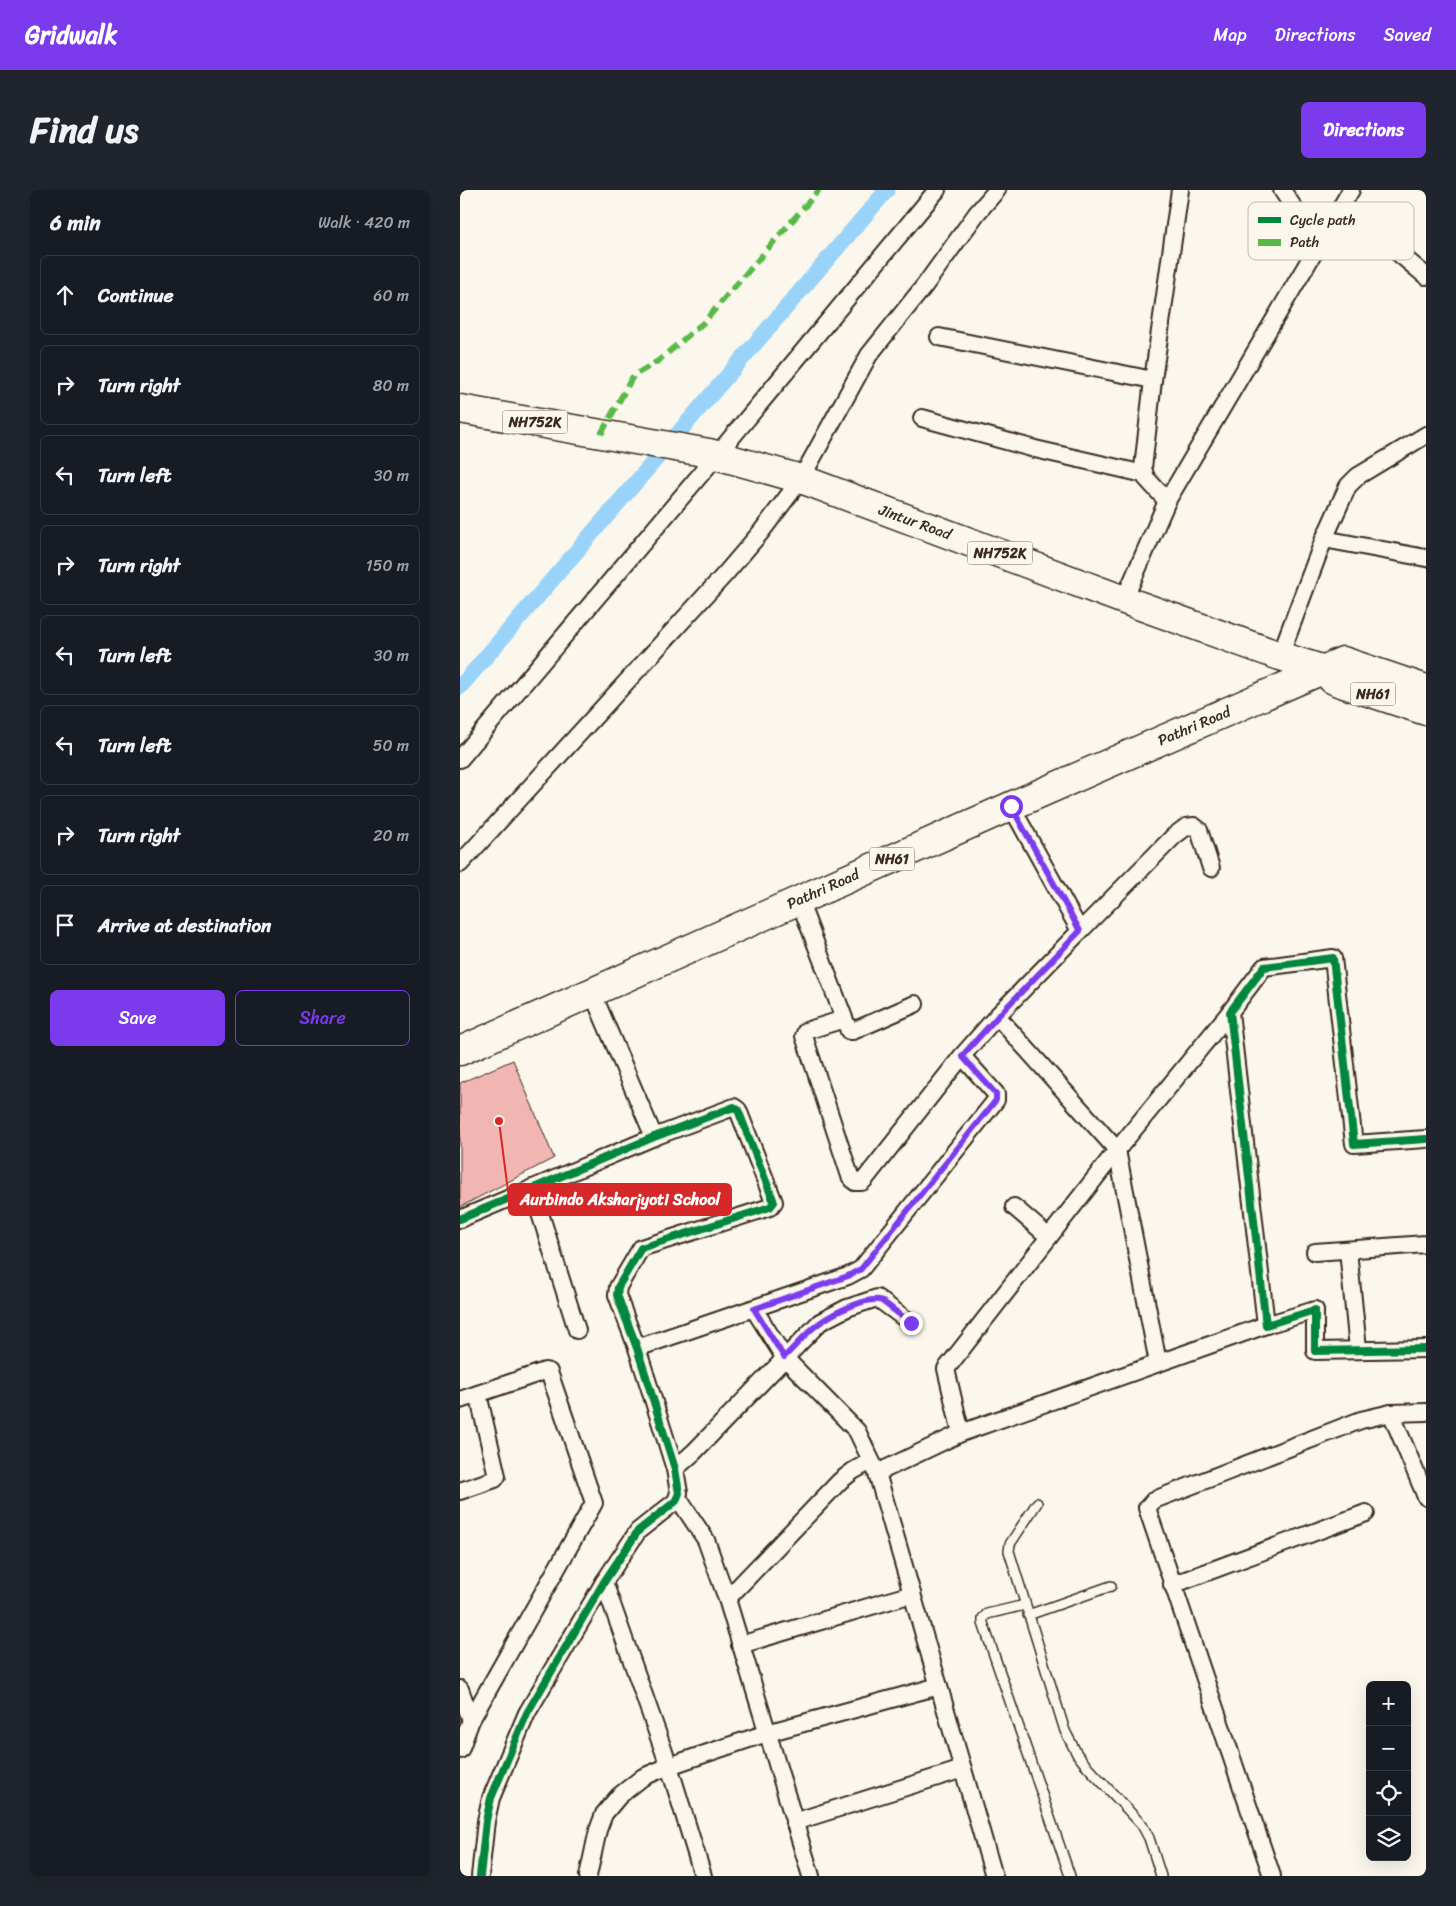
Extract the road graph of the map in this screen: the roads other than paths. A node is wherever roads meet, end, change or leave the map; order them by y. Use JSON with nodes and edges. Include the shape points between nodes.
{"nodes":[{"id":1,"x":937,"y":190,"type":"edge"},
{"id":2,"x":997,"y":190,"type":"edge"},
{"id":3,"x":1180,"y":190,"type":"edge"},
{"id":4,"x":1282,"y":190,"type":"edge"},
{"id":5,"x":1351,"y":190,"type":"edge"},
{"id":6,"x":1290,"y":202,"type":"edge"},
{"id":7,"x":1344,"y":202,"type":"edge"},
{"id":8,"x":1311,"y":260,"type":"edge"},
{"id":9,"x":1407,"y":260,"type":"edge"},
{"id":10,"x":1426,"y":276,"type":"edge"},
{"id":11,"x":939,"y":337,"type":"dead end"},
{"id":12,"x":1153,"y":380,"type":"junction"},
{"id":13,"x":460,"y":409,"type":"edge"},
{"id":14,"x":922,"y":418,"type":"dead end"},
{"id":15,"x":1426,"y":435,"type":"edge"},
{"id":16,"x":713,"y":454,"type":"junction"},
{"id":17,"x":1144,"y":474,"type":"junction"},
{"id":18,"x":801,"y":479,"type":"junction"},
{"id":19,"x":1167,"y":501,"type":"junction"},
{"id":20,"x":1324,"y":539,"type":"junction"},
{"id":21,"x":1426,"y":558,"type":"edge"},
{"id":22,"x":1124,"y":600,"type":"junction"},
{"id":23,"x":1285,"y":658,"type":"junction"},
{"id":24,"x":1325,"y":670,"type":"junction"},
{"id":25,"x":1426,"y":689,"type":"edge"},
{"id":26,"x":1426,"y":711,"type":"edge"},
{"id":27,"x":460,"y":760,"type":"edge"},
{"id":28,"x":1011,"y":806,"type":"junction"},
{"id":29,"x":460,"y":864,"type":"edge"},
{"id":30,"x":1211,"y":868,"type":"dead end"},
{"id":31,"x":799,"y":900,"type":"junction"},
{"id":32,"x":1080,"y":931,"type":"junction"},
{"id":33,"x":592,"y":992,"type":"junction"},
{"id":34,"x":915,"y":1004,"type":"dead end"},
{"id":35,"x":1230,"y":1012,"type":"junction"},
{"id":36,"x":998,"y":1016,"type":"junction"},
{"id":37,"x":844,"y":1019,"type":"junction"},
{"id":38,"x":460,"y":1051,"type":"edge"},
{"id":39,"x":962,"y":1056,"type":"junction"},
{"id":40,"x":654,"y":1137,"type":"junction"},
{"id":41,"x":1426,"y":1139,"type":"edge"},
{"id":42,"x":1117,"y":1150,"type":"junction"},
{"id":43,"x":532,"y":1188,"type":"junction"},
{"id":44,"x":1014,"y":1207,"type":"dead end"},
{"id":45,"x":460,"y":1219,"type":"edge"},
{"id":46,"x":1049,"y":1238,"type":"junction"},
{"id":47,"x":1426,"y":1244,"type":"edge"},
{"id":48,"x":1348,"y":1250,"type":"junction"},
{"id":49,"x":1315,"y":1252,"type":"dead end"},
{"id":50,"x":754,"y":1309,"type":"junction"},
{"id":51,"x":911,"y":1323,"type":"dead end"},
{"id":52,"x":1266,"y":1324,"type":"junction"},
{"id":53,"x":577,"y":1330,"type":"dead end"},
{"id":54,"x":638,"y":1348,"type":"junction"},
{"id":55,"x":1358,"y":1349,"type":"junction"},
{"id":56,"x":1426,"y":1349,"type":"edge"},
{"id":57,"x":784,"y":1357,"type":"junction"},
{"id":58,"x":1158,"y":1363,"type":"junction"},
{"id":59,"x":478,"y":1394,"type":"junction"},
{"id":60,"x":460,"y":1400,"type":"edge"},
{"id":61,"x":1426,"y":1412,"type":"edge"},
{"id":62,"x":1392,"y":1413,"type":"junction"},
{"id":63,"x":960,"y":1433,"type":"junction"},
{"id":64,"x":874,"y":1467,"type":"junction"},
{"id":65,"x":675,"y":1469,"type":"junction"},
{"id":66,"x":460,"y":1491,"type":"edge"},
{"id":67,"x":1426,"y":1497,"type":"edge"},
{"id":68,"x":678,"y":1498,"type":"junction"},
{"id":69,"x":1037,"y":1503,"type":"dead end"},
{"id":70,"x":1366,"y":1513,"type":"dead end"},
{"id":71,"x":604,"y":1582,"type":"junction"},
{"id":72,"x":1110,"y":1586,"type":"dead end"},
{"id":73,"x":1172,"y":1586,"type":"junction"},
{"id":74,"x":912,"y":1594,"type":"junction"},
{"id":75,"x":727,"y":1599,"type":"junction"},
{"id":76,"x":1025,"y":1605,"type":"junction"},
{"id":77,"x":1028,"y":1615,"type":"junction"},
{"id":78,"x":740,"y":1645,"type":"junction"},
{"id":79,"x":939,"y":1686,"type":"junction"},
{"id":80,"x":460,"y":1689,"type":"edge"},
{"id":81,"x":471,"y":1720,"type":"junction"},
{"id":82,"x":767,"y":1734,"type":"junction"},
{"id":83,"x":460,"y":1750,"type":"edge"},
{"id":84,"x":670,"y":1766,"type":"junction"},
{"id":85,"x":964,"y":1769,"type":"junction"},
{"id":86,"x":794,"y":1822,"type":"junction"},
{"id":87,"x":480,"y":1876,"type":"edge"},
{"id":88,"x":588,"y":1876,"type":"edge"},
{"id":89,"x":703,"y":1876,"type":"edge"},
{"id":90,"x":811,"y":1876,"type":"edge"},
{"id":91,"x":994,"y":1876,"type":"edge"},
{"id":92,"x":1070,"y":1876,"type":"edge"},
{"id":93,"x":1161,"y":1876,"type":"edge"},
{"id":94,"x":1272,"y":1876,"type":"edge"}],
"edges":[{"from":1,"to":16,"type":"street"},
{"from":2,"to":18,"type":"street","via":[[869,355]]},
{"from":3,"to":12,"type":"street"},
{"from":4,"to":6,"type":"street"},
{"from":5,"to":7,"type":"street"},
{"from":8,"to":19,"type":"street"},
{"from":9,"to":10,"type":"street"},
{"from":11,"to":12,"type":"street"},
{"from":12,"to":17,"type":"street"},
{"from":13,"to":16,"type":"highway","number":"NH752K"},
{"from":14,"to":17,"type":"street"},
{"from":15,"to":20,"type":"street","via":[[1352,480]]},
{"from":16,"to":18,"type":"highway","name":"Jintur Road","number":"NH752K"},
{"from":16,"to":27,"type":"street"},
{"from":17,"to":19,"type":"street"},
{"from":18,"to":22,"type":"highway","name":"Jintur Road","number":"NH752K"},
{"from":18,"to":29,"type":"street","via":[[726,572]]},
{"from":19,"to":22,"type":"street"},
{"from":20,"to":21,"type":"street"},
{"from":20,"to":23,"type":"street"},
{"from":22,"to":23,"type":"highway","name":"Jintur Road","number":"NH752K"},
{"from":23,"to":24,"type":"highway","number":"NH752K"},
{"from":24,"to":25,"type":"highway","number":"NH61","via":[[1343,661]]},
{"from":24,"to":26,"type":"highway","number":"NH61","via":[[1338,682]]},
{"from":24,"to":28,"type":"highway","name":"Pathri Road","number":"NH61"},
{"from":28,"to":31,"type":"highway","name":"Pathri Road","number":"NH61"},
{"from":28,"to":32,"type":"street"},
{"from":30,"to":32,"type":"street","via":[[1199,830],[1194,826],[1186,828],[1174,836]]},
{"from":31,"to":33,"type":"highway","name":"Pathri Road","number":"NH61"},
{"from":31,"to":37,"type":"street"},
{"from":32,"to":36,"type":"street"},
{"from":33,"to":38,"type":"highway","name":"Pathri Road","number":"NH61"},
{"from":33,"to":40,"type":"street"},
{"from":34,"to":37,"type":"street","via":[[851,1032]]},
{"from":35,"to":41,"type":"street","via":[[1264,967],[1333,958],[1354,1144]]},
{"from":35,"to":42,"type":"street"},
{"from":35,"to":52,"type":"street"},
{"from":36,"to":39,"type":"street"},
{"from":36,"to":42,"type":"street"},
{"from":37,"to":39,"type":"street","via":[[806,1031],[804,1036],[850,1176],[855,1182],[866,1179]]},
{"from":39,"to":50,"type":"street","via":[[996,1094],[996,1100],[866,1264],[848,1276]]},
{"from":40,"to":43,"type":"street"},
{"from":40,"to":54,"type":"street","via":[[736,1108],[774,1202],[770,1207],[639,1250],[618,1287],[617,1295]]},
{"from":42,"to":46,"type":"street"},
{"from":42,"to":58,"type":"street"},
{"from":43,"to":45,"type":"street"},
{"from":43,"to":53,"type":"street"},
{"from":44,"to":46,"type":"street"},
{"from":46,"to":63,"type":"street","via":[[946,1369]]},
{"from":47,"to":48,"type":"street"},
{"from":48,"to":49,"type":"street"},
{"from":48,"to":55,"type":"street"},
{"from":50,"to":54,"type":"street"},
{"from":50,"to":57,"type":"street"},
{"from":51,"to":57,"type":"street","via":[[882,1301],[872,1299],[820,1322]]},
{"from":52,"to":55,"type":"street","via":[[1315,1310],[1315,1351]]},
{"from":52,"to":58,"type":"street"},
{"from":54,"to":65,"type":"street"},
{"from":55,"to":56,"type":"street"},
{"from":57,"to":64,"type":"street","via":[[857,1431]]},
{"from":57,"to":65,"type":"street"},
{"from":58,"to":63,"type":"street"},
{"from":59,"to":60,"type":"street"},
{"from":59,"to":66,"type":"street","via":[[497,1476]]},
{"from":59,"to":81,"type":"street","via":[[545,1371],[550,1373],[594,1503]]},
{"from":61,"to":62,"type":"street"},
{"from":62,"to":67,"type":"street"},
{"from":62,"to":73,"type":"street","via":[[1349,1424],[1154,1500],[1147,1508],[1148,1514]]},
{"from":63,"to":64,"type":"street"},
{"from":64,"to":74,"type":"street"},
{"from":64,"to":75,"type":"street","via":[[853,1471],[840,1481]]},
{"from":65,"to":68,"type":"street"},
{"from":68,"to":71,"type":"street","via":[[640,1529]]},
{"from":68,"to":75,"type":"street","via":[[706,1540]]},
{"from":69,"to":76,"type":"lane","via":[[1009,1547]]},
{"from":70,"to":73,"type":"street"},
{"from":71,"to":84,"type":"street"},
{"from":71,"to":87,"type":"street","via":[[527,1713],[495,1788],[486,1821]]},
{"from":72,"to":77,"type":"lane"},
{"from":73,"to":94,"type":"street"},
{"from":74,"to":78,"type":"street"},
{"from":74,"to":79,"type":"street"},
{"from":75,"to":78,"type":"street"},
{"from":76,"to":77,"type":"lane"},
{"from":76,"to":92,"type":"lane","via":[[987,1614],[983,1622]]},
{"from":77,"to":93,"type":"lane","via":[[1070,1742],[1085,1764],[1142,1825]]},
{"from":78,"to":82,"type":"street"},
{"from":79,"to":82,"type":"street"},
{"from":79,"to":85,"type":"street"},
{"from":80,"to":81,"type":"street"},
{"from":81,"to":83,"type":"street"},
{"from":82,"to":84,"type":"street"},
{"from":82,"to":86,"type":"street"},
{"from":84,"to":88,"type":"street","via":[[642,1777],[609,1808],[598,1830]]},
{"from":84,"to":89,"type":"street"},
{"from":85,"to":86,"type":"street"},
{"from":85,"to":91,"type":"street"},
{"from":86,"to":90,"type":"street"}]}
